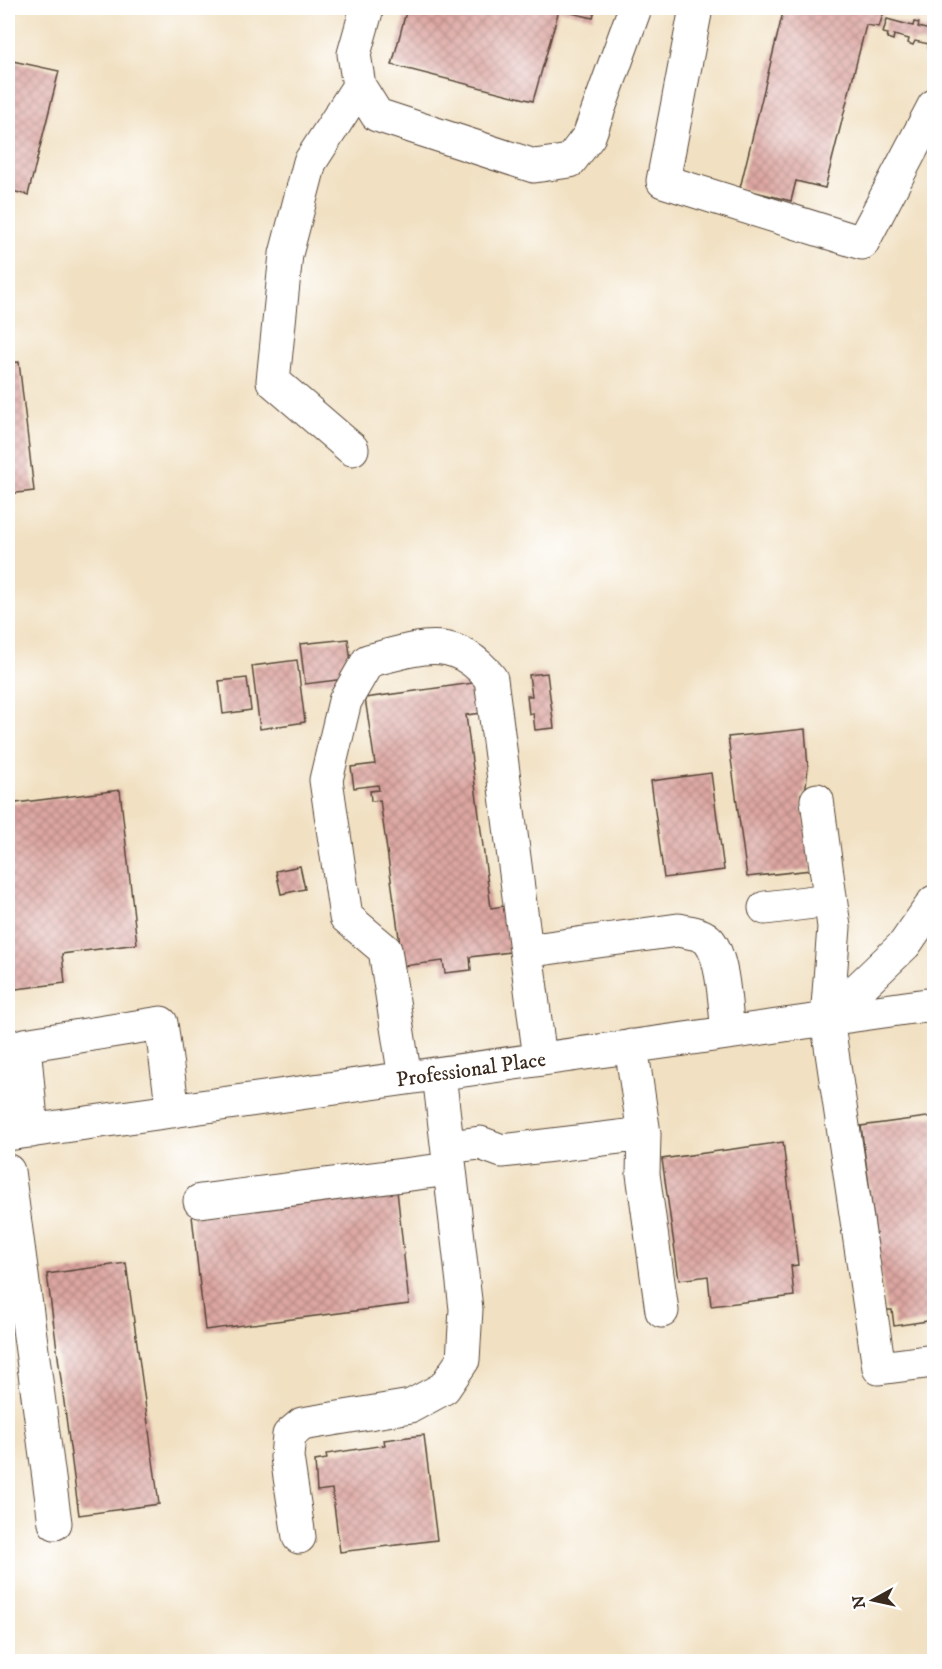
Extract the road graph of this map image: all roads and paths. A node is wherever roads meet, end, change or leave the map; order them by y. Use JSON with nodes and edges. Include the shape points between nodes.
{"nodes":[{"id":1,"x":367,"y":8,"type":"edge"},
{"id":2,"x":635,"y":8,"type":"edge"},
{"id":3,"x":696,"y":8,"type":"edge"},
{"id":4,"x":358,"y":86,"type":"junction"},
{"id":5,"x":934,"y":106,"type":"edge"},
{"id":6,"x":352,"y":449,"type":"dead end"},
{"id":7,"x":817,"y":800,"type":"dead end"},
{"id":8,"x":830,"y":900,"type":"junction"},
{"id":9,"x":934,"y":902,"type":"edge"},
{"id":10,"x":765,"y":908,"type":"dead end"},
{"id":11,"x":526,"y":951,"type":"junction"},
{"id":12,"x":934,"y":1004,"type":"edge"},
{"id":13,"x":827,"y":1019,"type":"junction"},
{"id":14,"x":728,"y":1033,"type":"junction"},
{"id":15,"x":631,"y":1046,"type":"junction"},
{"id":16,"x":540,"y":1059,"type":"junction"},
{"id":17,"x":439,"y":1074,"type":"junction"},
{"id":18,"x":405,"y":1078,"type":"junction"},
{"id":19,"x":173,"y":1111,"type":"junction"},
{"id":20,"x":20,"y":1132,"type":"edge"},
{"id":21,"x":644,"y":1134,"type":"junction"},
{"id":22,"x":449,"y":1158,"type":"junction"},
{"id":23,"x":8,"y":1171,"type":"edge"},
{"id":24,"x":200,"y":1201,"type":"dead end"},
{"id":25,"x":662,"y":1311,"type":"dead end"},
{"id":26,"x":934,"y":1361,"type":"edge"},
{"id":27,"x":55,"y":1523,"type":"dead end"},
{"id":28,"x":299,"y":1537,"type":"dead end"}],
"edges":[{"from":1,"to":4,"type":"street","via":[[354,54]]},
{"from":2,"to":4,"type":"street","via":[[589,136],[570,161],[534,166],[377,115]]},
{"from":3,"to":5,"type":"street","via":[[663,181],[862,243]]},
{"from":4,"to":6,"type":"street","via":[[310,162],[286,254],[273,381]]},
{"from":7,"to":8,"type":"street"},
{"from":8,"to":10,"type":"street"},
{"from":8,"to":13,"type":"street","via":[[834,927]]},
{"from":9,"to":13,"type":"street","via":[[904,944]]},
{"from":11,"to":14,"type":"street","via":[[678,930],[694,933],[708,939],[717,954]]},
{"from":11,"to":16,"type":"street"},
{"from":11,"to":18,"type":"street","via":[[491,679],[477,661],[434,646],[368,661],[345,700],[326,780],[346,917],[385,950]]},
{"from":12,"to":13,"type":"street","name":"Professional Place"},
{"from":13,"to":14,"type":"street","name":"Professional Place"},
{"from":13,"to":26,"type":"street","via":[[879,1368]]},
{"from":14,"to":15,"type":"street","name":"Professional Place"},
{"from":15,"to":16,"type":"street","name":"Professional Place"},
{"from":15,"to":21,"type":"street"},
{"from":16,"to":17,"type":"street","name":"Professional Place"},
{"from":17,"to":18,"type":"street","name":"Professional Place"},
{"from":17,"to":22,"type":"street"},
{"from":18,"to":19,"type":"street","name":"Professional Place"},
{"from":19,"to":20,"type":"street","name":"Professional Place"},
{"from":19,"to":20,"type":"street","via":[[161,1023],[24,1045]]},
{"from":21,"to":22,"type":"street","via":[[502,1151],[480,1143]]},
{"from":21,"to":25,"type":"street","via":[[643,1174]]},
{"from":22,"to":24,"type":"street"},
{"from":22,"to":28,"type":"street","via":[[466,1308],[463,1360],[444,1388],[411,1406],[302,1424],[289,1435],[287,1457]]},
{"from":23,"to":27,"type":"street"}]}
